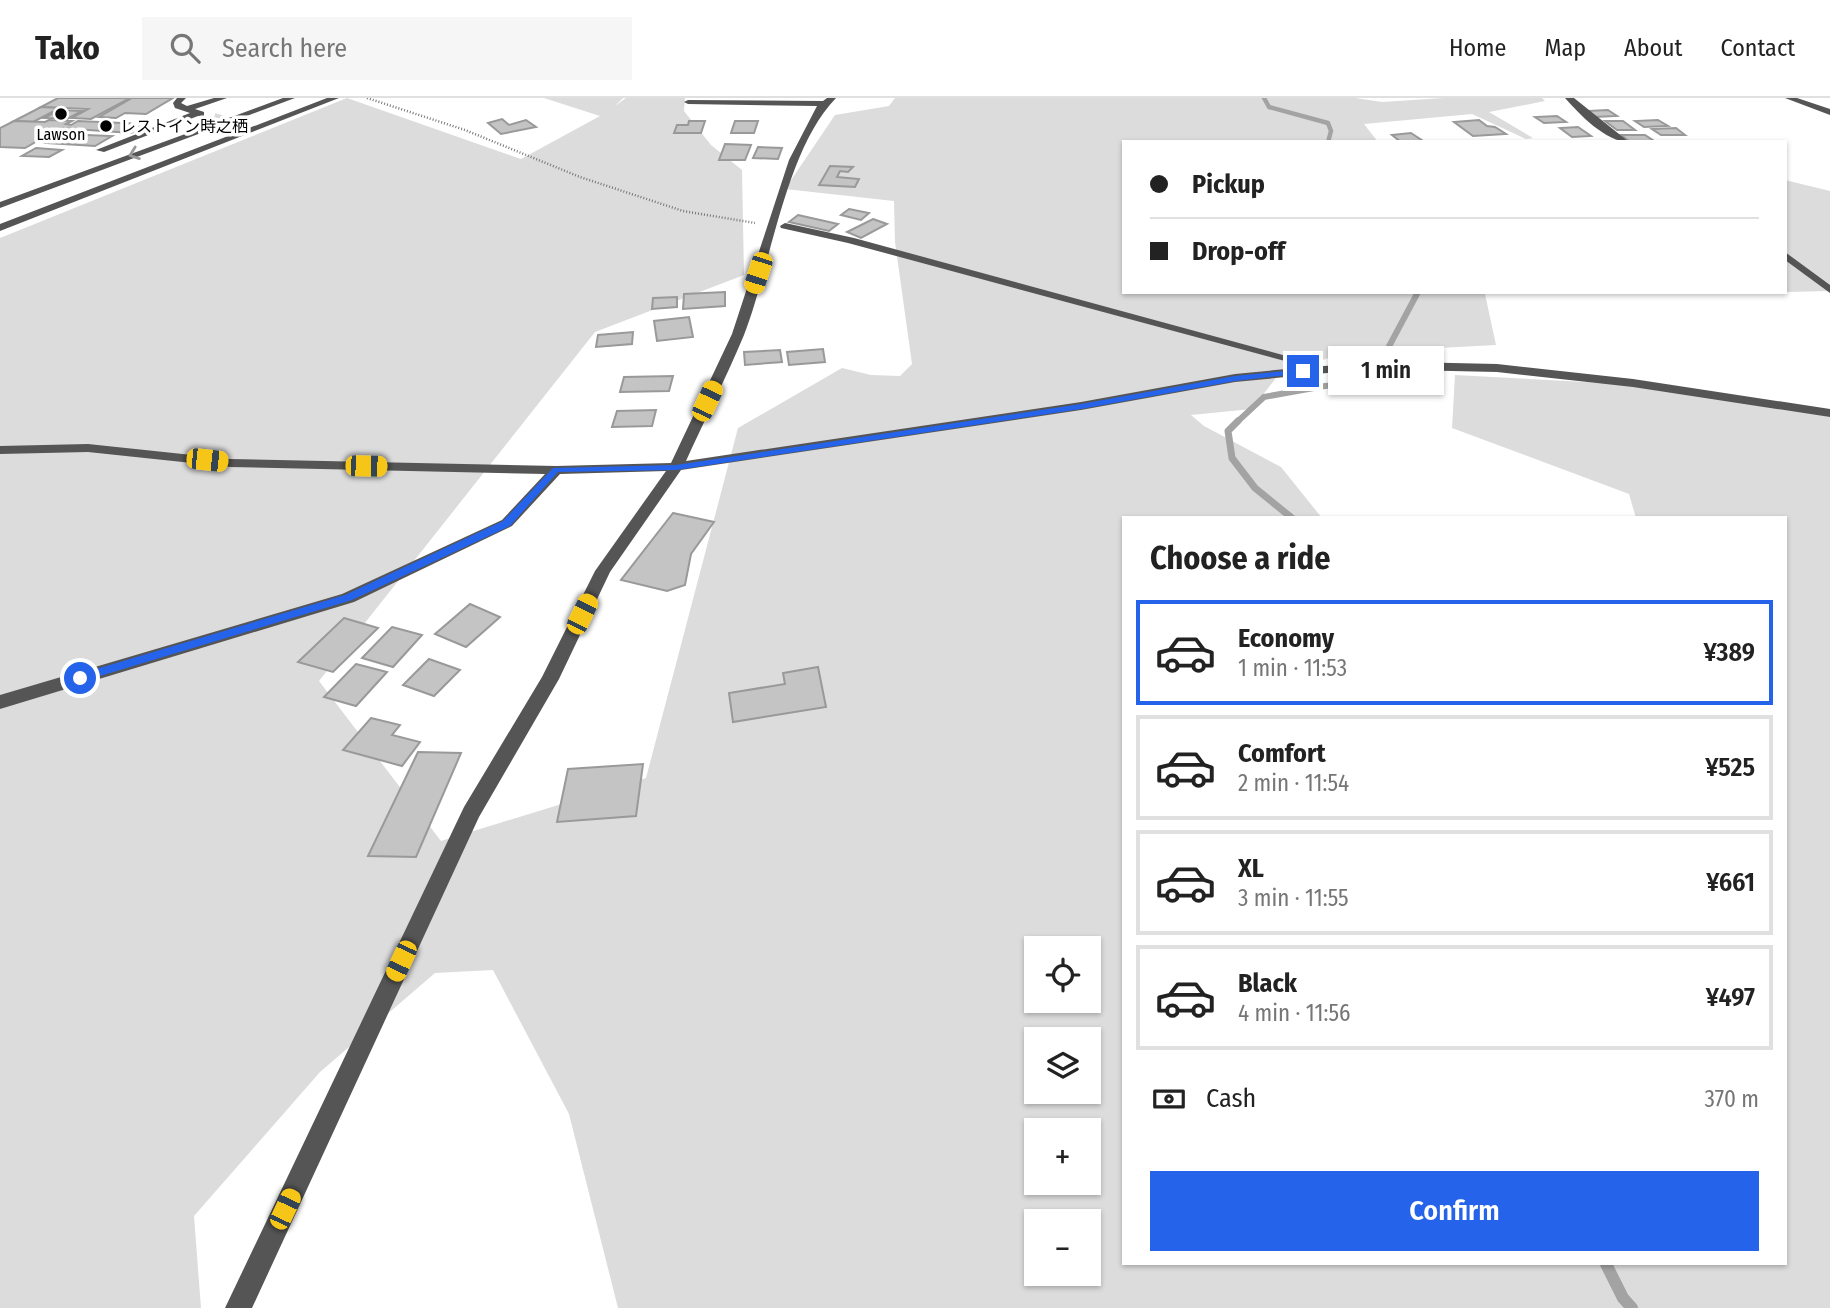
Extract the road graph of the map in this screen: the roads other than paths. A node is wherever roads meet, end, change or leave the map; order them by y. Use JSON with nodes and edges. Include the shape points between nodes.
{"nodes":[{"id":1,"x":182,"y":98,"type":"edge"},
{"id":2,"x":223,"y":98,"type":"tunnel mouth"},
{"id":3,"x":291,"y":98,"type":"edge"},
{"id":4,"x":335,"y":98,"type":"edge"},
{"id":5,"x":1569,"y":98,"type":"edge"},
{"id":6,"x":1789,"y":98,"type":"edge"},
{"id":7,"x":828,"y":101,"type":"edge"},
{"id":8,"x":688,"y":102,"type":"dead end"},
{"id":9,"x":186,"y":109,"type":"junction"},
{"id":10,"x":1830,"y":112,"type":"edge"},
{"id":11,"x":197,"y":113,"type":"junction"},
{"id":12,"x":214,"y":118,"type":"tunnel mouth"},
{"id":13,"x":235,"y":124,"type":"tunnel mouth"},
{"id":14,"x":251,"y":129,"type":"junction"},
{"id":15,"x":1622,"y":140,"type":"edge"},
{"id":16,"x":101,"y":150,"type":"dead end"},
{"id":17,"x":0,"y":205,"type":"edge"},
{"id":18,"x":785,"y":226,"type":"road end"},
{"id":19,"x":0,"y":228,"type":"edge"},
{"id":20,"x":1787,"y":257,"type":"edge"},
{"id":21,"x":1830,"y":290,"type":"edge"},
{"id":22,"x":1327,"y":369,"type":"junction"},
{"id":23,"x":1830,"y":413,"type":"edge"},
{"id":24,"x":0,"y":450,"type":"edge"},
{"id":25,"x":676,"y":467,"type":"junction"},
{"id":26,"x":556,"y":470,"type":"junction"},
{"id":27,"x":0,"y":702,"type":"edge"},
{"id":28,"x":238,"y":1308,"type":"edge"}],
"edges":[{"from":1,"to":9,"type":"street","via":[[178,106]]},
{"from":2,"to":9,"type":"street"},
{"from":3,"to":17,"type":"street","one_way":true},
{"from":4,"to":14,"type":"street"},
{"from":5,"to":15,"type":"street"},
{"from":6,"to":10,"type":"street"},
{"from":7,"to":8,"type":"street"},
{"from":7,"to":25,"type":"street","via":[[811,123],[794,160],[738,334]]},
{"from":9,"to":11,"type":"street"},
{"from":11,"to":12,"type":"street"},
{"from":11,"to":16,"type":"street"},
{"from":13,"to":14,"type":"street"},
{"from":14,"to":19,"type":"street"},
{"from":18,"to":22,"type":"street"},
{"from":20,"to":21,"type":"street"},
{"from":22,"to":23,"type":"street","via":[[1497,368]]},
{"from":22,"to":25,"type":"street","via":[[1235,379],[1081,407]]},
{"from":24,"to":26,"type":"street","via":[[88,448],[230,463]]},
{"from":25,"to":26,"type":"street"},
{"from":25,"to":28,"type":"street","via":[[603,571],[550,678],[471,813]]},
{"from":26,"to":27,"type":"street","via":[[507,523],[348,598]]}]}
